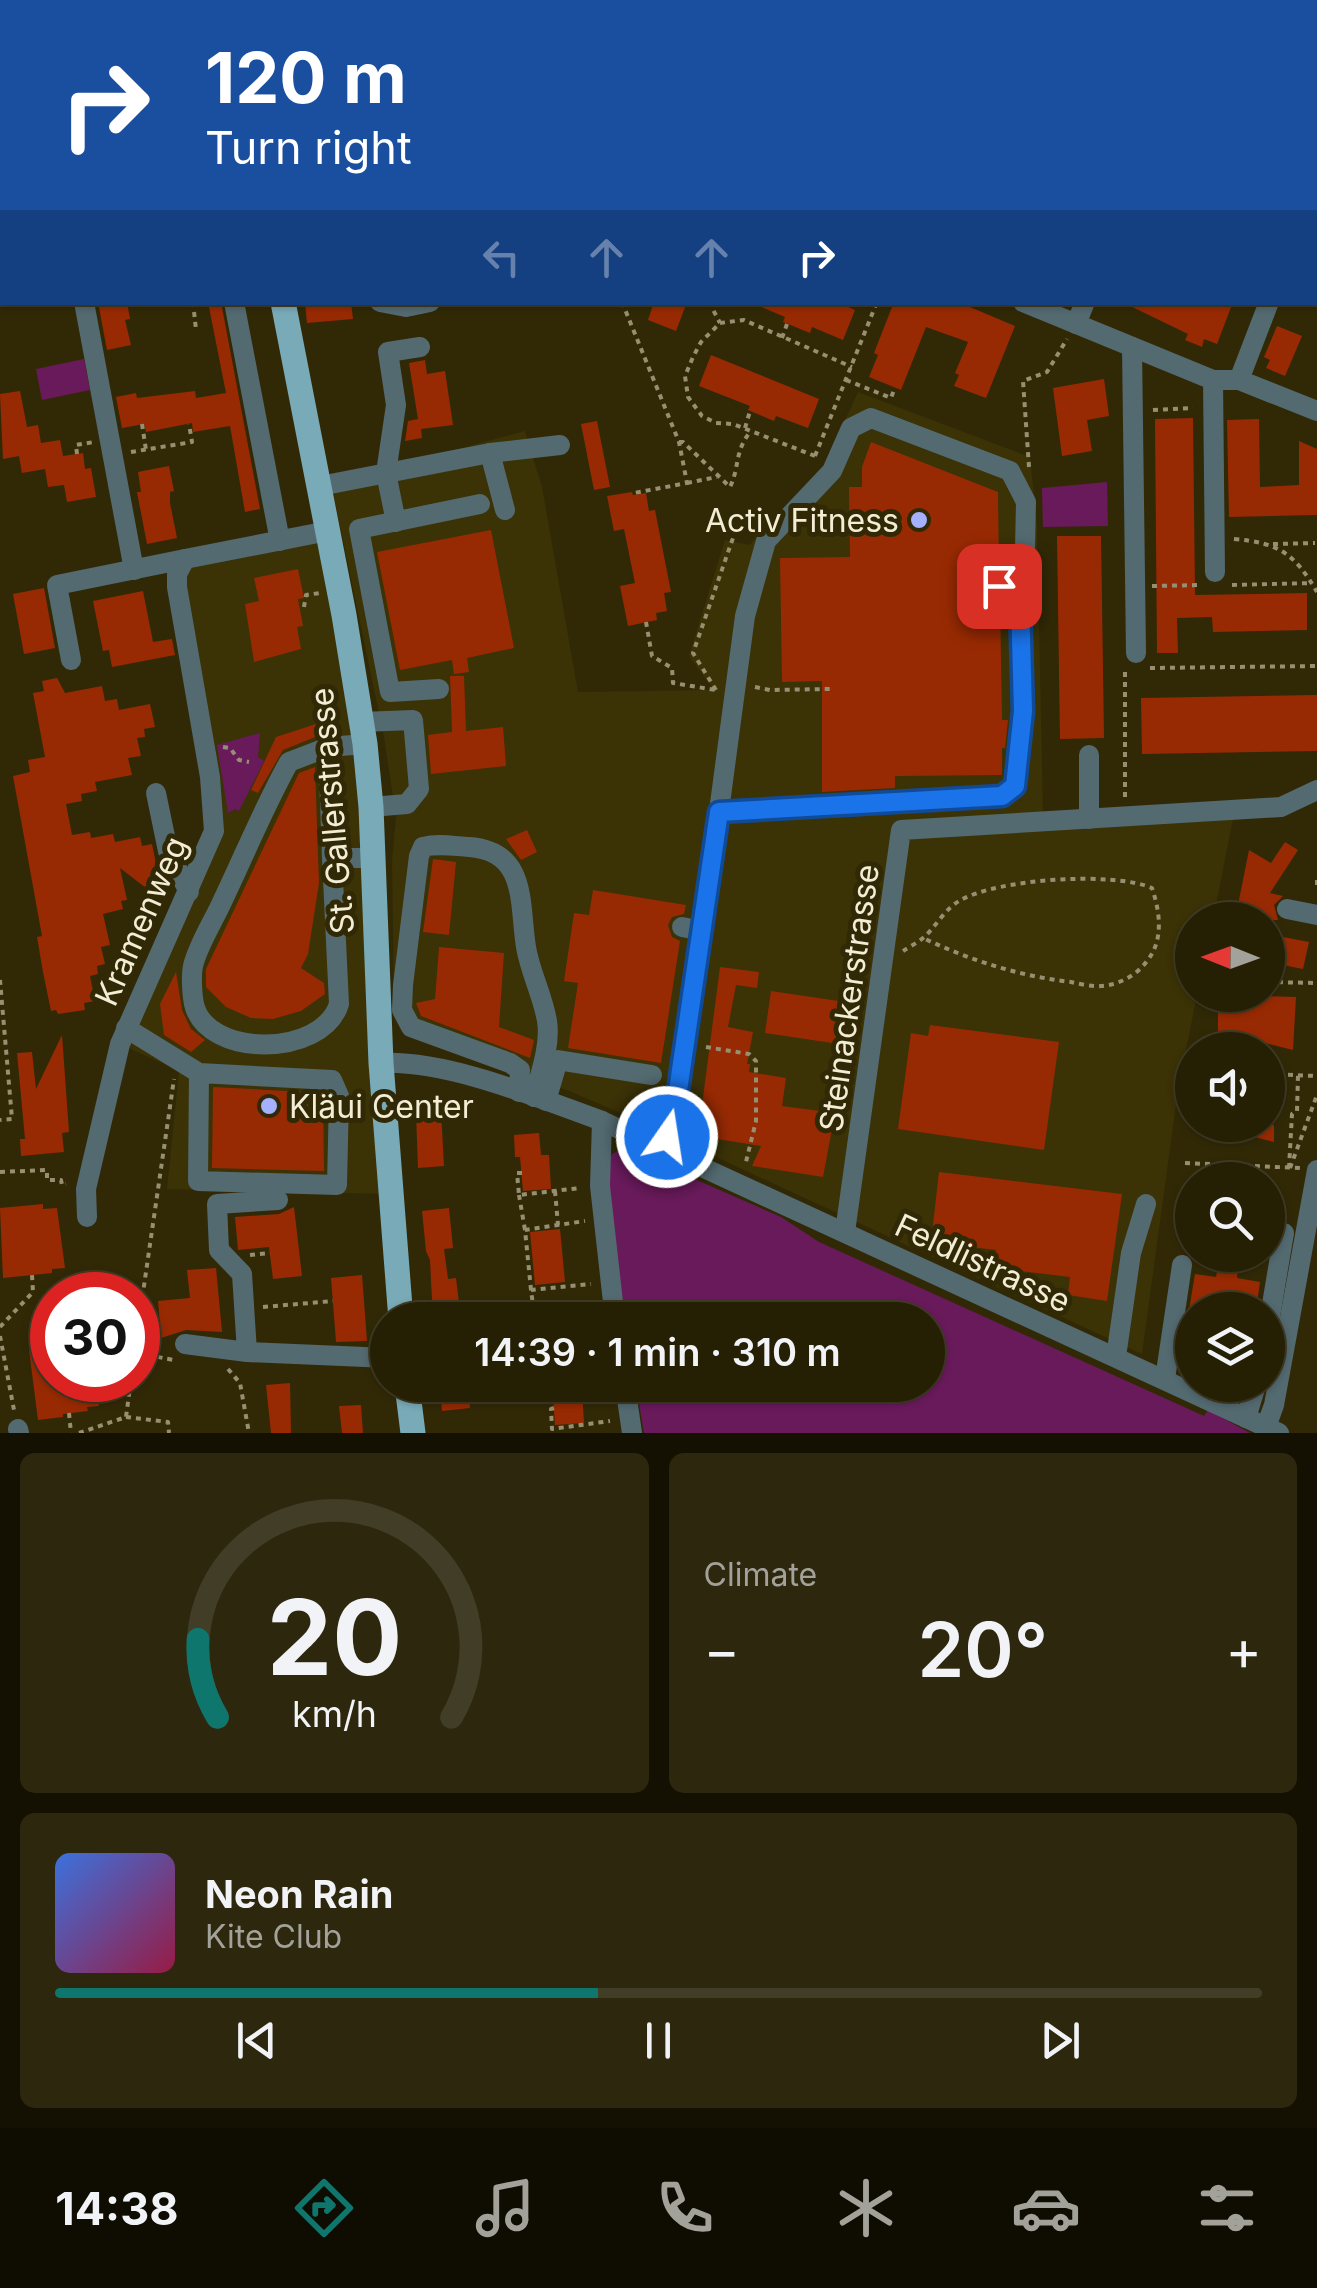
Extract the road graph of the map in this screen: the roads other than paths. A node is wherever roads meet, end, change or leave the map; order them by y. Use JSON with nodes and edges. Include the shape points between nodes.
{"nodes":[{"id":1,"x":85,"y":305,"type":"edge"},
{"id":2,"x":235,"y":305,"type":"edge"},
{"id":3,"x":284,"y":305,"type":"edge"},
{"id":4,"x":393,"y":305,"type":"edge"},
{"id":5,"x":418,"y":305,"type":"edge"},
{"id":6,"x":1030,"y":305,"type":"edge"},
{"id":7,"x":1084,"y":305,"type":"edge"},
{"id":8,"x":1267,"y":305,"type":"edge"},
{"id":9,"x":1076,"y":324,"type":"junction"},
{"id":10,"x":420,"y":347,"type":"dead end"},
{"id":11,"x":1132,"y":348,"type":"junction"},
{"id":12,"x":1212,"y":380,"type":"junction"},
{"id":13,"x":1239,"y":380,"type":"junction"},
{"id":14,"x":1317,"y":411,"type":"edge"},
{"id":15,"x":560,"y":445,"type":"dead end"},
{"id":16,"x":490,"y":453,"type":"junction"},
{"id":17,"x":386,"y":473,"type":"junction"},
{"id":18,"x":320,"y":486,"type":"junction"},
{"id":19,"x":480,"y":504,"type":"dead end"},
{"id":20,"x":505,"y":510,"type":"dead end"},
{"id":21,"x":396,"y":522,"type":"junction"},
{"id":22,"x":328,"y":531,"type":"junction"},
{"id":23,"x":280,"y":541,"type":"junction"},
{"id":24,"x":1025,"y":549,"type":"dead end"},
{"id":25,"x":185,"y":559,"type":"junction"},
{"id":26,"x":134,"y":570,"type":"junction"},
{"id":27,"x":1214,"y":572,"type":"dead end"},
{"id":28,"x":999,"y":590,"type":"dead end"},
{"id":29,"x":71,"y":660,"type":"dead end"},
{"id":30,"x":1134,"y":663,"type":"road end"},
{"id":31,"x":439,"y":690,"type":"dead end"},
{"id":32,"x":363,"y":733,"type":"junction"},
{"id":33,"x":328,"y":747,"type":"junction"},
{"id":34,"x":1089,"y":755,"type":"dead end"},
{"id":35,"x":1317,"y":790,"type":"edge"},
{"id":36,"x":156,"y":794,"type":"dead end"},
{"id":37,"x":371,"y":807,"type":"junction"},
{"id":38,"x":719,"y":812,"type":"junction"},
{"id":39,"x":1089,"y":819,"type":"junction"},
{"id":40,"x":332,"y":858,"type":"junction"},
{"id":41,"x":373,"y":858,"type":"junction"},
{"id":42,"x":189,"y":892,"type":"junction"},
{"id":43,"x":1287,"y":909,"type":"dead end"},
{"id":44,"x":1317,"y":915,"type":"edge"},
{"id":45,"x":126,"y":1028,"type":"junction"},
{"id":46,"x":381,"y":1063,"type":"junction"},
{"id":47,"x":199,"y":1073,"type":"junction"},
{"id":48,"x":649,"y":1074,"type":"road end"},
{"id":49,"x":533,"y":1097,"type":"junction"},
{"id":50,"x":602,"y":1121,"type":"junction"},
{"id":51,"x":660,"y":1150,"type":"junction"},
{"id":52,"x":1308,"y":1169,"type":"edge"},
{"id":53,"x":278,"y":1200,"type":"dead end"},
{"id":54,"x":1146,"y":1204,"type":"dead end"},
{"id":55,"x":86,"y":1217,"type":"dead end"},
{"id":56,"x":846,"y":1232,"type":"junction"},
{"id":57,"x":1181,"y":1272,"type":"edge"},
{"id":58,"x":400,"y":1302,"type":"edge"},
{"id":59,"x":613,"y":1302,"type":"edge"},
{"id":60,"x":1171,"y":1342,"type":"junction"},
{"id":61,"x":1175,"y":1344,"type":"edge"},
{"id":62,"x":248,"y":1352,"type":"junction"},
{"id":63,"x":187,"y":1353,"type":"road end"},
{"id":64,"x":370,"y":1357,"type":"edge"},
{"id":65,"x":1116,"y":1357,"type":"junction"},
{"id":66,"x":1166,"y":1379,"type":"junction"},
{"id":67,"x":410,"y":1402,"type":"edge"},
{"id":68,"x":1241,"y":1402,"type":"edge"},
{"id":69,"x":1248,"y":1402,"type":"edge"},
{"id":70,"x":1242,"y":1416,"type":"junction"},
{"id":71,"x":1272,"y":1430,"type":"edge"},
{"id":72,"x":413,"y":1433,"type":"edge"}],
"edges":[{"from":1,"to":26,"type":"street"},
{"from":2,"to":23,"type":"street"},
{"from":3,"to":18,"type":"main road","name":"St. Gallerstrasse"},
{"from":4,"to":5,"type":"street"},
{"from":6,"to":9,"type":"street"},
{"from":7,"to":9,"type":"street"},
{"from":8,"to":13,"type":"street"},
{"from":9,"to":11,"type":"street"},
{"from":10,"to":17,"type":"street","via":[[388,352],[384,373],[396,406]]},
{"from":11,"to":12,"type":"street"},
{"from":11,"to":30,"type":"street"},
{"from":12,"to":13,"type":"street"},
{"from":12,"to":27,"type":"street","via":[[1203,494]]},
{"from":13,"to":14,"type":"street"},
{"from":15,"to":16,"type":"street"},
{"from":16,"to":17,"type":"street"},
{"from":16,"to":20,"type":"street"},
{"from":17,"to":18,"type":"street"},
{"from":17,"to":21,"type":"street"},
{"from":18,"to":22,"type":"main road","name":"St. Gallerstrasse"},
{"from":19,"to":21,"type":"street"},
{"from":21,"to":31,"type":"street","via":[[360,529],[390,692]]},
{"from":22,"to":23,"type":"street"},
{"from":22,"to":32,"type":"main road","name":"St. Gallerstrasse"},
{"from":23,"to":25,"type":"street"},
{"from":24,"to":38,"type":"street","via":[[1026,502],[1010,471],[871,418],[851,428],[832,472],[766,541],[745,616]]},
{"from":25,"to":26,"type":"street"},
{"from":25,"to":42,"type":"street","name":"Kramenweg","via":[[177,587],[215,817]]},
{"from":26,"to":29,"type":"street","via":[[57,586]]},
{"from":28,"to":38,"type":"street","via":[[1014,588],[1020,603],[1023,711],[1015,786],[1002,796]]},
{"from":32,"to":33,"type":"street"},
{"from":32,"to":37,"type":"main road","name":"St. Gallerstrasse"},
{"from":32,"to":37,"type":"street","via":[[413,720],[419,790],[407,804]]},
{"from":33,"to":40,"type":"street"},
{"from":33,"to":40,"type":"street","via":[[289,762],[192,966],[194,1007],[205,1025],[239,1041],[284,1044],[316,1034],[335,1015]]},
{"from":34,"to":39,"type":"street"},
{"from":35,"to":39,"type":"street","name":"Steinackerstrasse","via":[[1281,807]]},
{"from":36,"to":42,"type":"street","via":[[168,850]]},
{"from":37,"to":41,"type":"main road","name":"St. Gallerstrasse"},
{"from":38,"to":51,"type":"street","via":[[692,929],[676,1104]]},
{"from":39,"to":56,"type":"street","name":"Steinackerstrasse","via":[[901,830]]},
{"from":40,"to":41,"type":"street"},
{"from":41,"to":46,"type":"main road","name":"St. Gallerstrasse"},
{"from":42,"to":45,"type":"street","name":"Kramenweg"},
{"from":43,"to":44,"type":"street"},
{"from":45,"to":47,"type":"street"},
{"from":45,"to":55,"type":"street","name":"Kramenweg","via":[[86,1189]]},
{"from":46,"to":49,"type":"street","name":"Feldlistrasse","via":[[408,1062]]},
{"from":46,"to":58,"type":"main road","name":"St. Gallerstrasse"},
{"from":47,"to":47,"type":"street","via":[[198,1181],[337,1185],[339,1096],[332,1080]]},
{"from":48,"to":49,"type":"street","via":[[558,1060]]},
{"from":49,"to":49,"type":"street","via":[[510,1063],[404,1020],[423,847],[485,848],[515,878],[526,949],[548,1022]]},
{"from":49,"to":50,"type":"street","name":"Feldlistrasse"},
{"from":50,"to":51,"type":"street","name":"Feldlistrasse"},
{"from":50,"to":59,"type":"street","via":[[600,1186]]},
{"from":51,"to":56,"type":"street","name":"Feldlistrasse"},
{"from":52,"to":71,"type":"street"},
{"from":53,"to":62,"type":"street","via":[[218,1204],[218,1250],[242,1274]]},
{"from":54,"to":65,"type":"street","via":[[1131,1254]]},
{"from":56,"to":65,"type":"street","name":"Feldlistrasse"},
{"from":57,"to":60,"type":"street"},
{"from":60,"to":61,"type":"street"},
{"from":60,"to":66,"type":"street"},
{"from":62,"to":63,"type":"street"},
{"from":62,"to":64,"type":"street"},
{"from":65,"to":66,"type":"street","name":"Feldlistrasse"},
{"from":66,"to":70,"type":"street","name":"Feldlistrasse"},
{"from":67,"to":72,"type":"main road"},
{"from":68,"to":70,"type":"street"},
{"from":69,"to":70,"type":"street"},
{"from":70,"to":71,"type":"street","name":"Feldlistrasse"}]}
